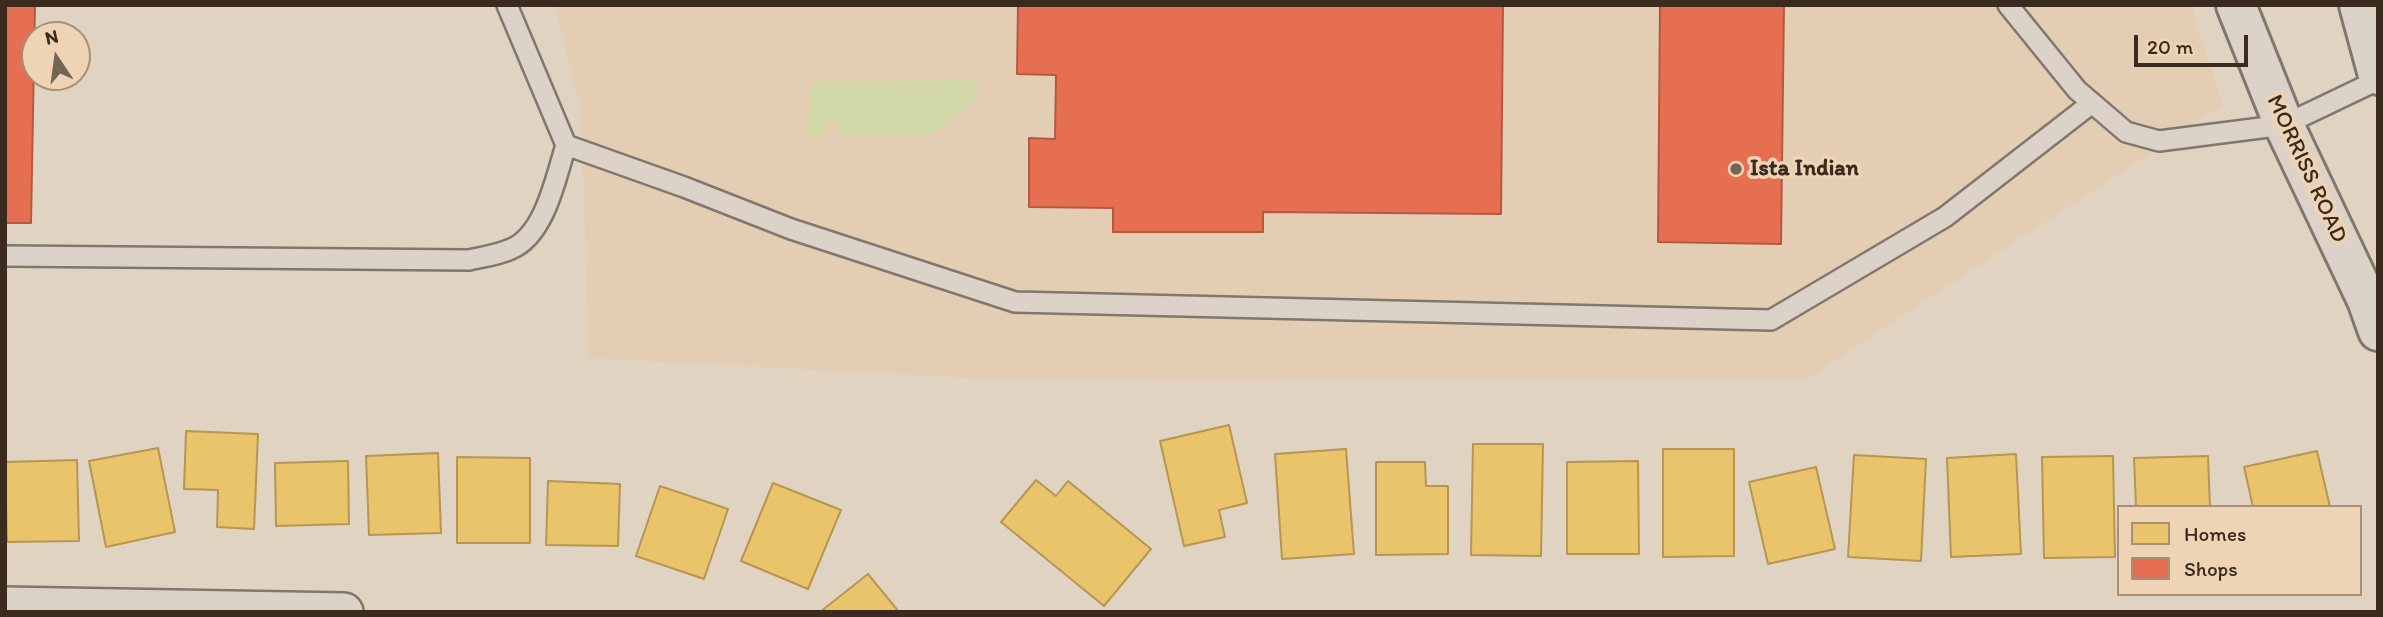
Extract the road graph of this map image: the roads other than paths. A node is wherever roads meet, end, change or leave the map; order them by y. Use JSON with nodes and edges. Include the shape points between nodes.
{"nodes":[{"id":1,"x":507,"y":5,"type":"edge"},
{"id":2,"x":2008,"y":5,"type":"edge"},
{"id":3,"x":2236,"y":5,"type":"edge"},
{"id":4,"x":2359,"y":5,"type":"edge"},
{"id":5,"x":2378,"y":77,"type":"edge"},
{"id":6,"x":2092,"y":103,"type":"junction"},
{"id":7,"x":2284,"y":125,"type":"junction"},
{"id":8,"x":566,"y":145,"type":"junction"},
{"id":9,"x":5,"y":257,"type":"edge"},
{"id":10,"x":2378,"y":331,"type":"edge"},
{"id":11,"x":5,"y":606,"type":"edge"},
{"id":12,"x":344,"y":612,"type":"edge"}],
"edges":[{"from":1,"to":8,"type":"lane"},
{"from":2,"to":6,"type":"lane"},
{"from":3,"to":7,"type":"main road","name":"MORRISS ROAD"},
{"from":4,"to":5,"type":"main road"},
{"from":5,"to":7,"type":"lane"},
{"from":6,"to":7,"type":"lane","via":[[2126,132],[2159,141]]},
{"from":6,"to":8,"type":"lane","via":[[1945,217],[1771,320],[1015,302],[791,229]]},
{"from":7,"to":10,"type":"main road","name":"MORRISS ROAD"},
{"from":8,"to":9,"type":"lane","via":[[539,223],[526,240],[512,249],[469,260]]},
{"from":11,"to":12,"type":"street"}]}
